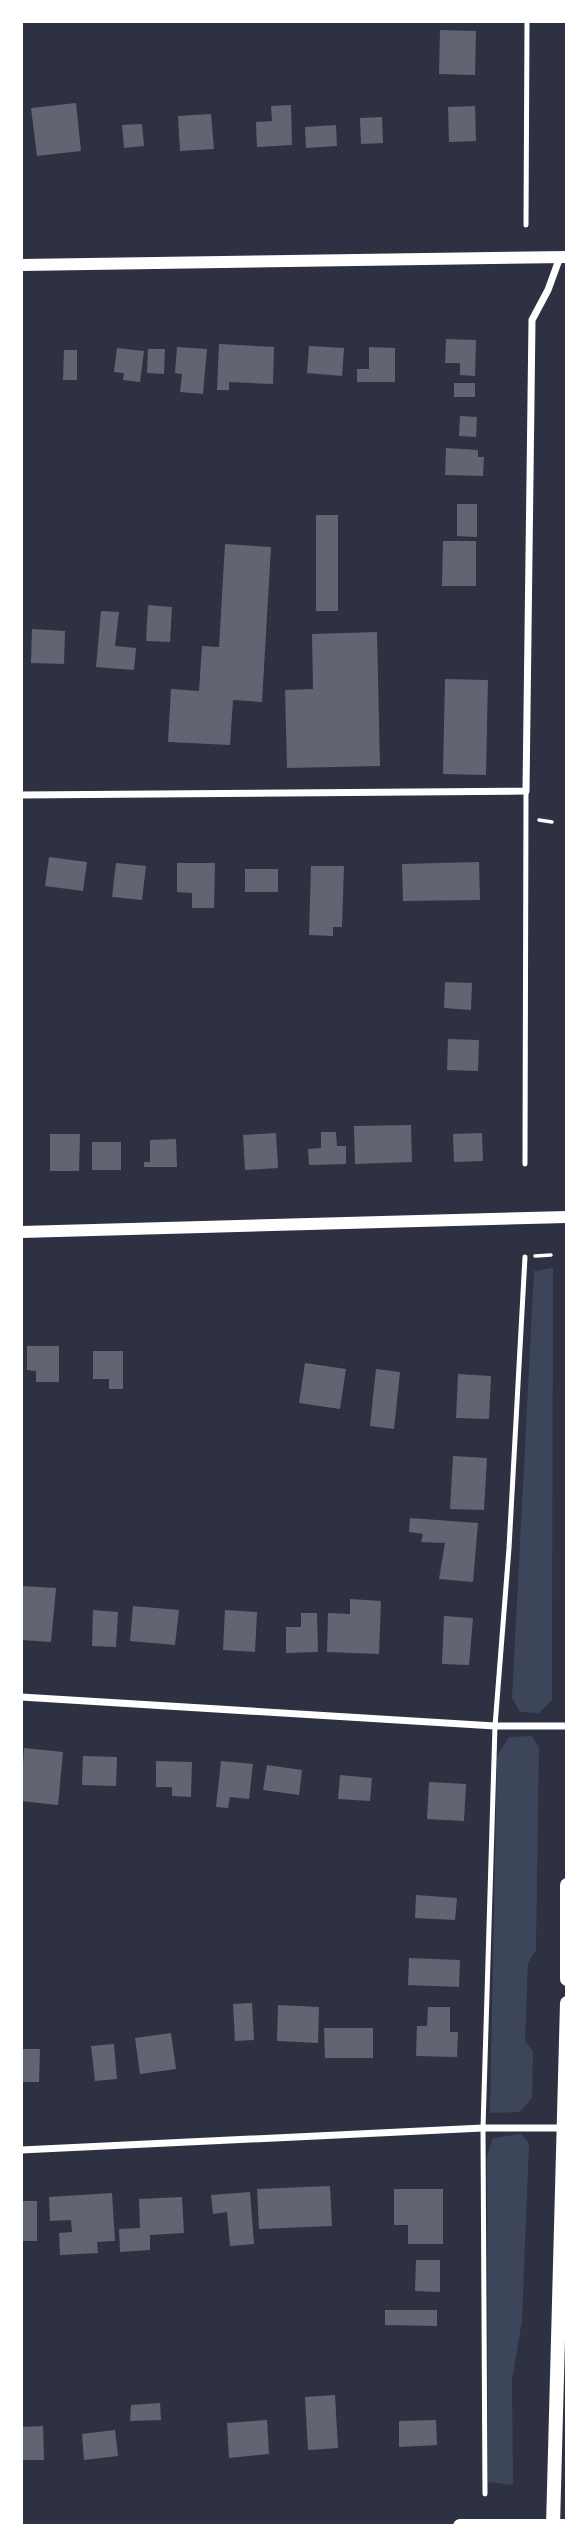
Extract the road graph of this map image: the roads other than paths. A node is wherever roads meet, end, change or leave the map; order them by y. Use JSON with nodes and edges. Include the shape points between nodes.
{"nodes":[{"id":1,"x":527,"y":21,"type":"edge"},
{"id":2,"x":526,"y":225,"type":"dead end"},
{"id":3,"x":564,"y":257,"type":"edge"},
{"id":4,"x":21,"y":265,"type":"edge"},
{"id":5,"x":526,"y":791,"type":"junction"},
{"id":6,"x":21,"y":795,"type":"edge"},
{"id":7,"x":525,"y":1164,"type":"dead end"},
{"id":8,"x":567,"y":1217,"type":"edge"},
{"id":9,"x":21,"y":1232,"type":"edge"},
{"id":10,"x":525,"y":1256,"type":"dead end"},
{"id":11,"x":21,"y":1697,"type":"edge"},
{"id":12,"x":495,"y":1726,"type":"junction"},
{"id":13,"x":567,"y":1726,"type":"edge"},
{"id":14,"x":567,"y":1885,"type":"edge"},
{"id":15,"x":567,"y":1979,"type":"edge"},
{"id":16,"x":567,"y":2003,"type":"edge"},
{"id":17,"x":483,"y":2128,"type":"junction"},
{"id":18,"x":563,"y":2128,"type":"junction"},
{"id":19,"x":21,"y":2150,"type":"edge"},
{"id":20,"x":485,"y":2494,"type":"dead end"},
{"id":21,"x":460,"y":2526,"type":"edge"},
{"id":22,"x":553,"y":2526,"type":"edge"},
{"id":23,"x":567,"y":2526,"type":"edge"}],
"edges":[{"from":1,"to":2,"type":"lane"},
{"from":3,"to":4,"type":"street"},
{"from":3,"to":5,"type":"street","via":[[532,320]]},
{"from":5,"to":6,"type":"street"},
{"from":5,"to":7,"type":"lane"},
{"from":8,"to":9,"type":"street"},
{"from":10,"to":12,"type":"lane"},
{"from":11,"to":12,"type":"street"},
{"from":12,"to":13,"type":"street"},
{"from":12,"to":17,"type":"lane"},
{"from":14,"to":15,"type":"main road"},
{"from":16,"to":18,"type":"main road"},
{"from":17,"to":18,"type":"street"},
{"from":17,"to":19,"type":"street"},
{"from":17,"to":20,"type":"lane"},
{"from":18,"to":22,"type":"main road"},
{"from":21,"to":22,"type":"main road"},
{"from":22,"to":23,"type":"main road"}]}
